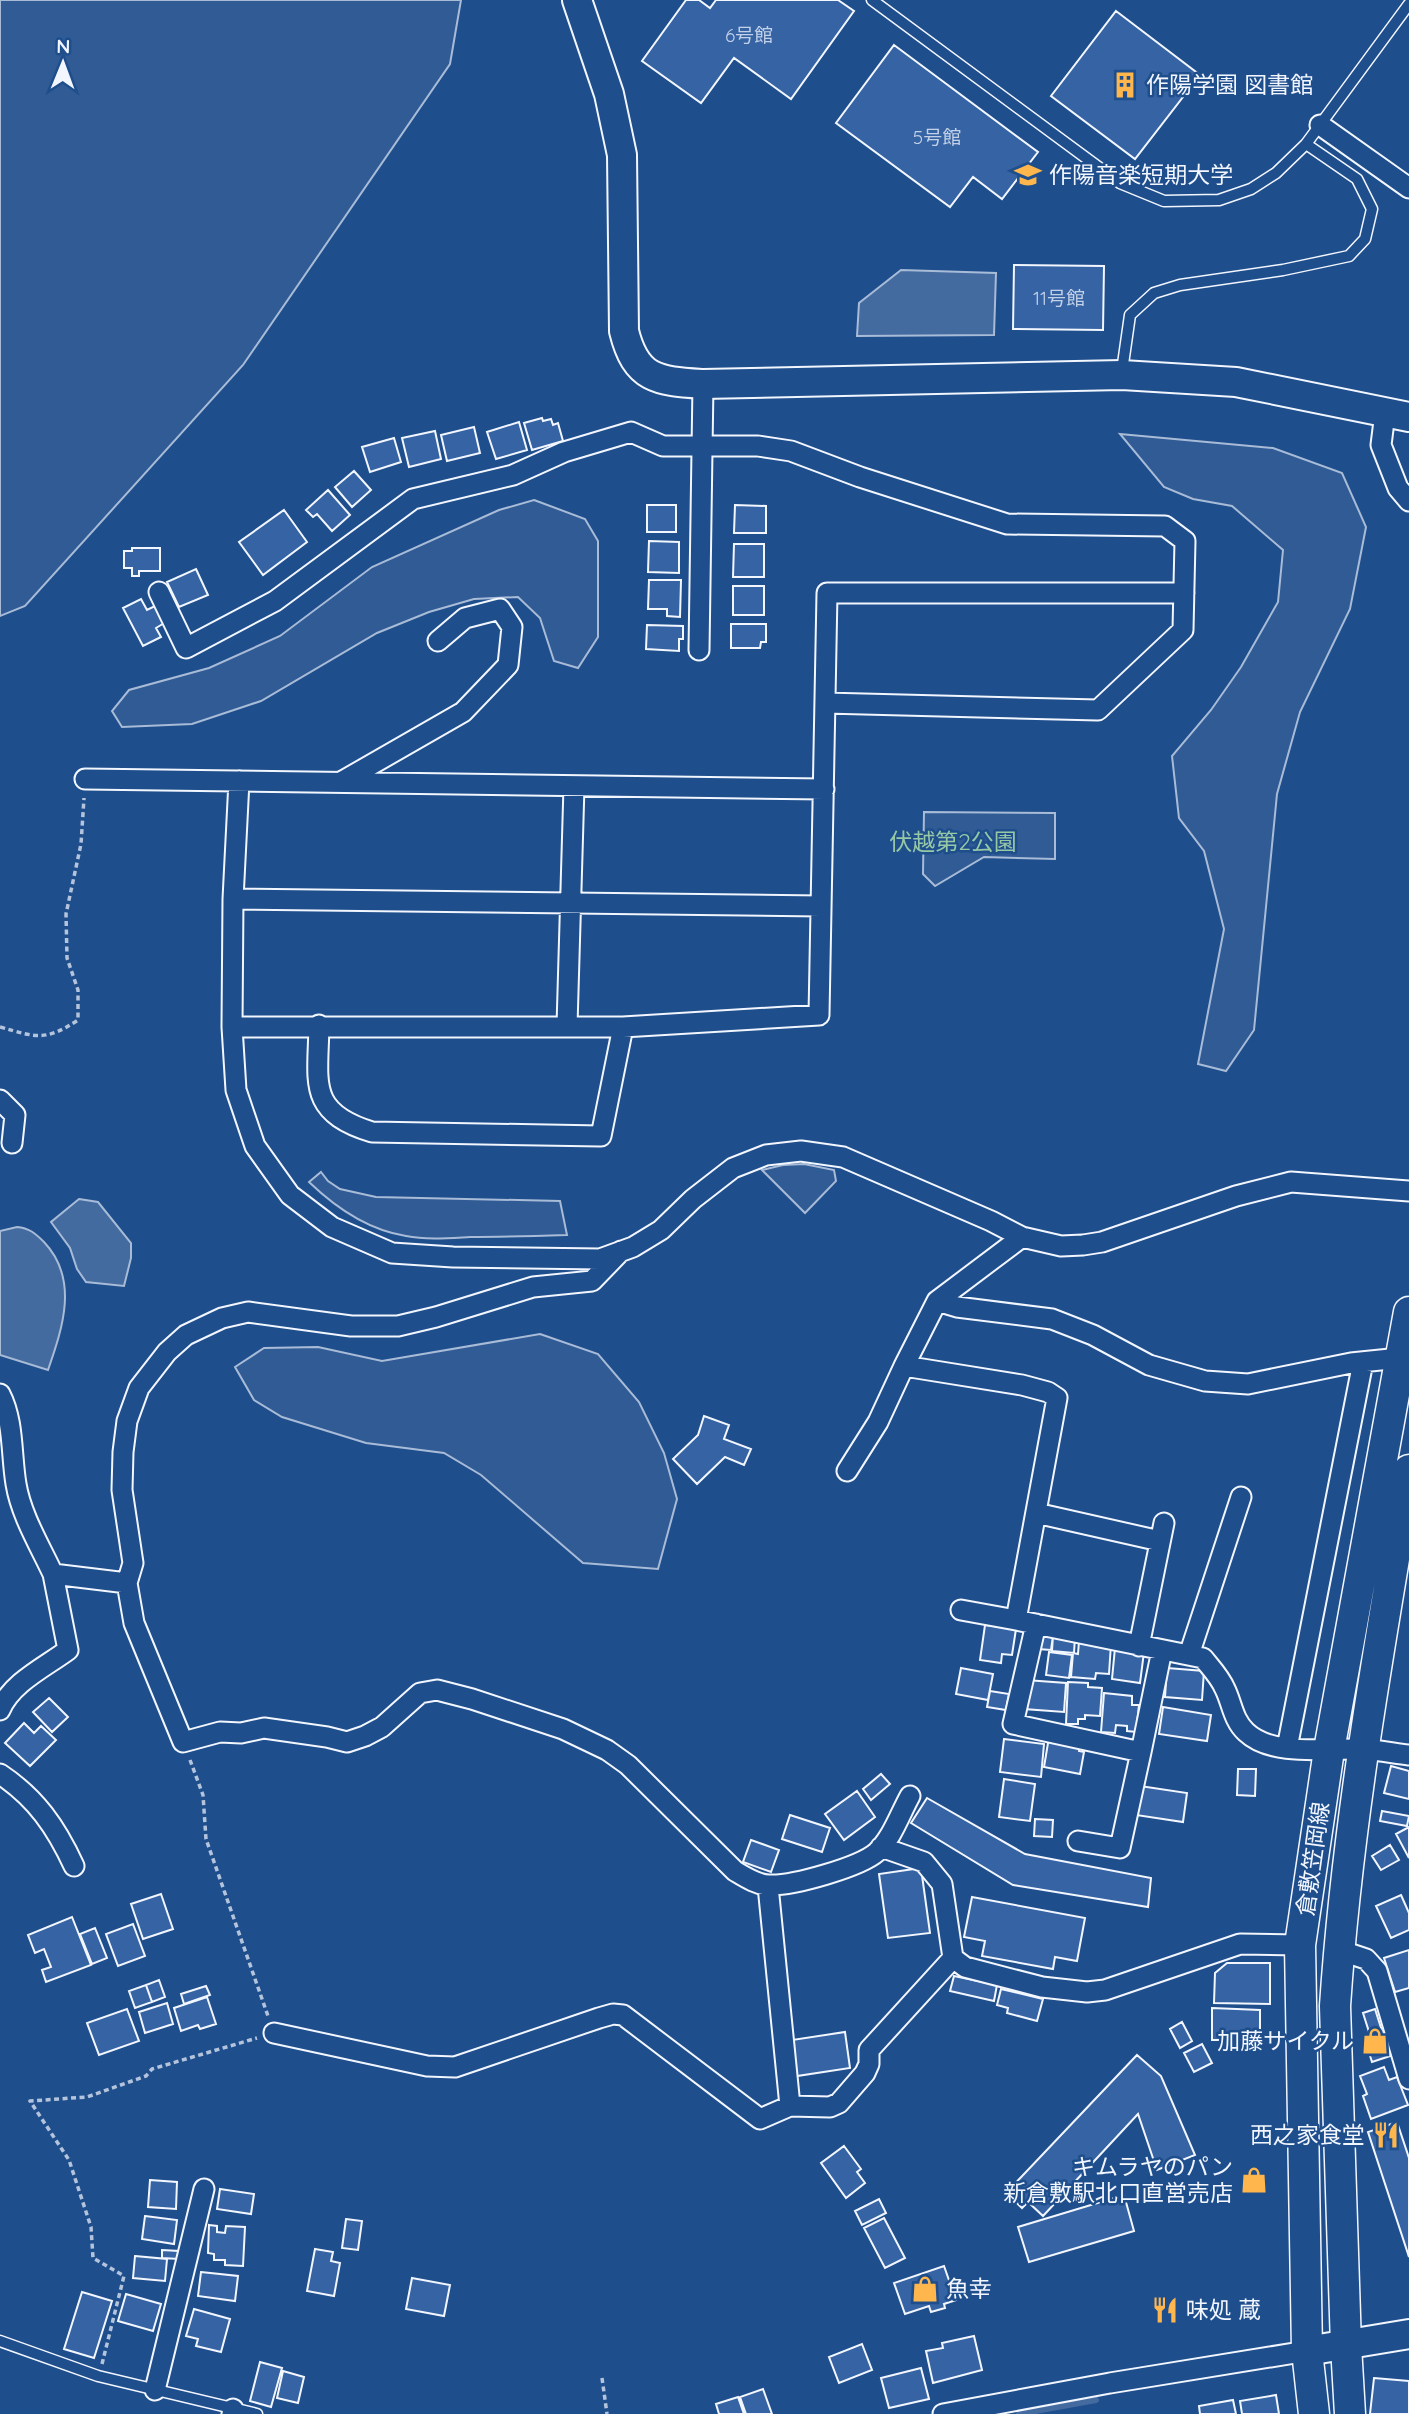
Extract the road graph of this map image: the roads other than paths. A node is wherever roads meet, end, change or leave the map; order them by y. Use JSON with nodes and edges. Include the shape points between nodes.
{"nodes":[{"id":1,"x":577,"y":0,"type":"edge"},
{"id":2,"x":872,"y":0,"type":"edge"},
{"id":3,"x":1409,"y":4,"type":"edge"},
{"id":4,"x":1320,"y":125,"type":"junction"},
{"id":5,"x":1306,"y":144,"type":"junction"},
{"id":6,"x":1409,"y":188,"type":"edge"},
{"id":7,"x":1122,"y":375,"type":"junction"},
{"id":8,"x":703,"y":384,"type":"junction"},
{"id":9,"x":1397,"y":415,"type":"edge"},
{"id":10,"x":704,"y":447,"type":"junction"},
{"id":11,"x":1409,"y":501,"type":"edge"},
{"id":12,"x":159,"y":592,"type":"dead end"},
{"id":13,"x":1184,"y":593,"type":"junction"},
{"id":14,"x":438,"y":641,"type":"dead end"},
{"id":15,"x":699,"y":650,"type":"dead end"},
{"id":16,"x":825,"y":703,"type":"junction"},
{"id":17,"x":85,"y":779,"type":"road end"},
{"id":18,"x":239,"y":781,"type":"junction"},
{"id":19,"x":341,"y":783,"type":"junction"},
{"id":20,"x":574,"y":786,"type":"junction"},
{"id":21,"x":824,"y":789,"type":"junction"},
{"id":22,"x":233,"y":899,"type":"junction"},
{"id":23,"x":569,"y":903,"type":"junction"},
{"id":24,"x":821,"y":906,"type":"junction"},
{"id":25,"x":319,"y":1025,"type":"junction"},
{"id":26,"x":568,"y":1026,"type":"junction"},
{"id":27,"x":232,"y":1027,"type":"junction"},
{"id":28,"x":624,"y":1027,"type":"junction"},
{"id":29,"x":0,"y":1100,"type":"edge"},
{"id":30,"x":12,"y":1143,"type":"dead end"},
{"id":31,"x":1409,"y":1191,"type":"edge"},
{"id":32,"x":1022,"y":1237,"type":"junction"},
{"id":33,"x":621,"y":1251,"type":"junction"},
{"id":34,"x":937,"y":1301,"type":"junction"},
{"id":35,"x":1409,"y":1312,"type":"edge"},
{"id":36,"x":1400,"y":1358,"type":"junction"},
{"id":37,"x":1363,"y":1362,"type":"junction"},
{"id":38,"x":904,"y":1366,"type":"junction"},
{"id":39,"x":0,"y":1394,"type":"edge"},
{"id":40,"x":1409,"y":1469,"type":"edge"},
{"id":41,"x":847,"y":1471,"type":"dead end"},
{"id":42,"x":1241,"y":1497,"type":"dead end"},
{"id":43,"x":1036,"y":1513,"type":"junction"},
{"id":44,"x":53,"y":1574,"type":"junction"},
{"id":45,"x":127,"y":1583,"type":"junction"},
{"id":46,"x":961,"y":1610,"type":"dead end"},
{"id":47,"x":1026,"y":1622,"type":"junction"},
{"id":48,"x":1139,"y":1646,"type":"junction"},
{"id":49,"x":1162,"y":1650,"type":"junction"},
{"id":50,"x":1189,"y":1656,"type":"junction"},
{"id":51,"x":0,"y":1710,"type":"edge"},
{"id":52,"x":1287,"y":1748,"type":"junction"},
{"id":53,"x":1362,"y":1749,"type":"junction"},
{"id":54,"x":1329,"y":1750,"type":"junction"},
{"id":55,"x":1141,"y":1752,"type":"junction"},
{"id":56,"x":1409,"y":1755,"type":"edge"},
{"id":57,"x":0,"y":1774,"type":"edge"},
{"id":58,"x":910,"y":1796,"type":"dead end"},
{"id":59,"x":1078,"y":1841,"type":"dead end"},
{"id":60,"x":881,"y":1847,"type":"junction"},
{"id":61,"x":74,"y":1866,"type":"dead end"},
{"id":62,"x":768,"y":1885,"type":"junction"},
{"id":63,"x":1300,"y":1945,"type":"junction"},
{"id":64,"x":1339,"y":1950,"type":"junction"},
{"id":65,"x":953,"y":1958,"type":"junction"},
{"id":66,"x":274,"y":2033,"type":"road end"},
{"id":67,"x":1409,"y":2079,"type":"edge"},
{"id":68,"x":790,"y":2106,"type":"junction"},
{"id":69,"x":204,"y":2189,"type":"dead end"},
{"id":70,"x":1409,"y":2334,"type":"edge"},
{"id":71,"x":0,"y":2342,"type":"edge"},
{"id":72,"x":1346,"y":2346,"type":"junction"},
{"id":73,"x":1307,"y":2351,"type":"junction"},
{"id":74,"x":155,"y":2390,"type":"junction"},
{"id":75,"x":1031,"y":2406,"type":"edge"},
{"id":76,"x":232,"y":2411,"type":"edge"},
{"id":77,"x":257,"y":2414,"type":"edge"},
{"id":78,"x":943,"y":2414,"type":"edge"},
{"id":79,"x":1314,"y":2414,"type":"edge"},
{"id":80,"x":1350,"y":2414,"type":"edge"}],
"edges":[{"from":1,"to":8,"type":"street","via":[[609,94],[622,155],[624,331],[629,349],[638,365],[665,381]]},
{"from":2,"to":5,"type":"lane","via":[[1101,171],[1164,201],[1219,200],[1251,190]]},
{"from":3,"to":4,"type":"lane"},
{"from":4,"to":5,"type":"lane"},
{"from":4,"to":6,"type":"street"},
{"from":5,"to":7,"type":"lane","via":[[1357,178],[1372,209],[1365,239],[1349,256],[1154,293],[1130,315]]},
{"from":7,"to":8,"type":"street"},
{"from":7,"to":9,"type":"street","via":[[1236,382]]},
{"from":8,"to":10,"type":"street"},
{"from":9,"to":11,"type":"street","via":[[1381,445],[1398,488]]},
{"from":10,"to":12,"type":"street","via":[[663,446],[631,432],[564,452],[513,475],[413,499],[275,601],[186,648]]},
{"from":10,"to":13,"type":"street","via":[[791,451],[1007,524],[1165,526],[1185,541]]},
{"from":10,"to":15,"type":"street"},
{"from":13,"to":16,"type":"street","via":[[1183,630],[1098,710]]},
{"from":13,"to":16,"type":"street","via":[[827,593]]},
{"from":14,"to":19,"type":"street","via":[[465,618],[500,609],[512,627],[508,665],[463,712]]},
{"from":16,"to":21,"type":"street"},
{"from":17,"to":18,"type":"street"},
{"from":18,"to":19,"type":"street"},
{"from":18,"to":22,"type":"street"},
{"from":19,"to":20,"type":"street"},
{"from":20,"to":21,"type":"street"},
{"from":20,"to":23,"type":"street"},
{"from":21,"to":24,"type":"street"},
{"from":22,"to":23,"type":"street"},
{"from":22,"to":27,"type":"street"},
{"from":23,"to":24,"type":"street"},
{"from":23,"to":26,"type":"street"},
{"from":24,"to":28,"type":"street","via":[[819,1015]]},
{"from":25,"to":26,"type":"street"},
{"from":25,"to":27,"type":"street"},
{"from":25,"to":28,"type":"street","via":[[318,1090],[342,1121],[358,1128],[372,1132],[601,1136]]},
{"from":26,"to":28,"type":"street"},
{"from":27,"to":33,"type":"street","via":[[236,1090],[255,1146],[290,1195],[332,1227],[392,1253],[600,1259]]},
{"from":29,"to":30,"type":"street","via":[[15,1115]]},
{"from":31,"to":32,"type":"street","via":[[1291,1182],[1102,1242],[1061,1246]]},
{"from":32,"to":33,"type":"street","via":[[843,1157],[801,1151],[766,1155],[733,1168],[661,1230]]},
{"from":32,"to":34,"type":"street"},
{"from":33,"to":45,"type":"street","via":[[592,1281],[533,1287],[398,1326],[351,1326],[248,1312],[186,1335],[139,1388],[127,1421],[121,1490],[133,1563]]},
{"from":34,"to":37,"type":"street","via":[[1052,1319],[1149,1365],[1205,1381],[1248,1384]]},
{"from":34,"to":38,"type":"street"},
{"from":35,"to":36,"type":"main road","name":"倉敷笠岡線"},
{"from":36,"to":37,"type":"street"},
{"from":36,"to":54,"type":"main road","name":"倉敷笠岡線"},
{"from":37,"to":52,"type":"street"},
{"from":38,"to":41,"type":"street","via":[[878,1422]]},
{"from":38,"to":43,"type":"street","via":[[1022,1385],[1056,1398]]},
{"from":39,"to":44,"type":"street","via":[[7,1408],[16,1487]]},
{"from":40,"to":53,"type":"main road","name":"倉敷笠岡線"},
{"from":42,"to":50,"type":"street"},
{"from":43,"to":47,"type":"street"},
{"from":43,"to":48,"type":"street","via":[[1162,1532]]},
{"from":44,"to":45,"type":"street"},
{"from":44,"to":51,"type":"street","via":[[68,1650],[24,1681]]},
{"from":45,"to":62,"type":"street","via":[[134,1623],[183,1742],[220,1732],[264,1728],[347,1742],[382,1727],[420,1693],[437,1690],[563,1729],[607,1750],[628,1765],[735,1871]]},
{"from":46,"to":47,"type":"street"},
{"from":47,"to":48,"type":"street"},
{"from":47,"to":55,"type":"street","via":[[1013,1724]]},
{"from":48,"to":49,"type":"street"},
{"from":49,"to":50,"type":"street"},
{"from":49,"to":55,"type":"street"},
{"from":50,"to":52,"type":"street","via":[[1203,1658],[1214,1671],[1246,1732],[1269,1746]]},
{"from":52,"to":54,"type":"street"},
{"from":53,"to":54,"type":"street"},
{"from":53,"to":56,"type":"street"},
{"from":53,"to":64,"type":"main road","name":"倉敷笠岡線"},
{"from":54,"to":63,"type":"main road","name":"倉敷笠岡線"},
{"from":55,"to":59,"type":"street","via":[[1120,1848]]},
{"from":57,"to":61,"type":"street","via":[[34,1801],[59,1833]]},
{"from":58,"to":60,"type":"street"},
{"from":60,"to":62,"type":"street","via":[[875,1854],[815,1877]]},
{"from":60,"to":65,"type":"street","via":[[924,1862],[942,1884]]},
{"from":62,"to":68,"type":"street"},
{"from":63,"to":65,"type":"street","via":[[1240,1944],[1087,1992],[1042,1987],[965,1967]]},
{"from":63,"to":73,"type":"main road","name":"倉敷笠岡線"},
{"from":64,"to":67,"type":"street","via":[[1366,1959],[1377,1970]]},
{"from":64,"to":72,"type":"main road","name":"倉敷笠岡線","via":[[1335,2006]]},
{"from":65,"to":68,"type":"street","via":[[869,2050],[864,2073],[839,2103]]},
{"from":66,"to":68,"type":"street","via":[[426,2066],[455,2067],[598,2018],[623,2015],[760,2119]]},
{"from":69,"to":74,"type":"street"},
{"from":70,"to":72,"type":"street"},
{"from":71,"to":74,"type":"lane"},
{"from":72,"to":73,"type":"street"},
{"from":72,"to":80,"type":"main road","name":"倉敷笠岡線"},
{"from":73,"to":75,"type":"street"},
{"from":73,"to":79,"type":"main road","name":"倉敷笠岡線"},
{"from":74,"to":76,"type":"lane"},
{"from":75,"to":78,"type":"street"},
{"from":76,"to":77,"type":"lane"}]}
